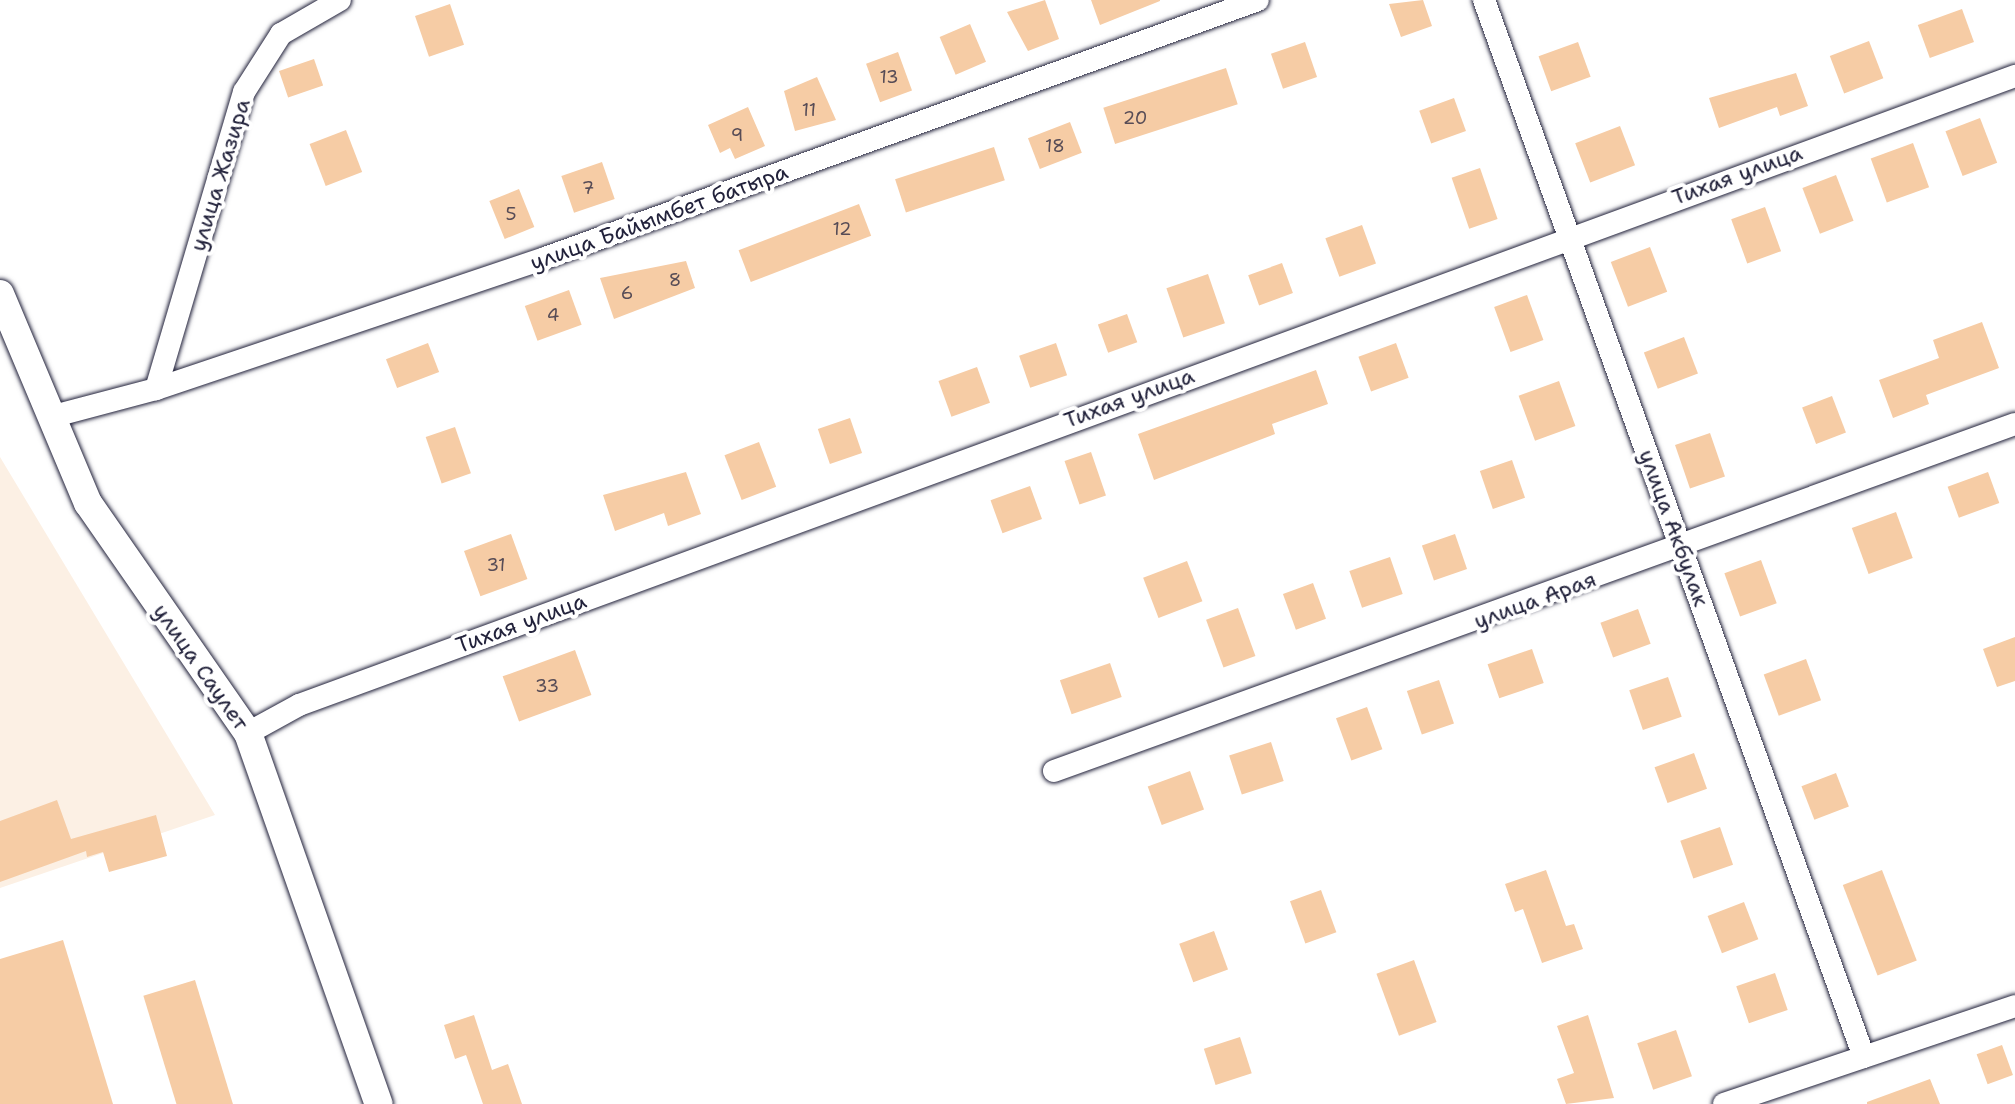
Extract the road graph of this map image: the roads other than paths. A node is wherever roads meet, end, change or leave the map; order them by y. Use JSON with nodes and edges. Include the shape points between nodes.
{"nodes":[{"id":1,"x":340,"y":0,"type":"edge"},
{"id":2,"x":1258,"y":0,"type":"edge"},
{"id":3,"x":1484,"y":0,"type":"edge"},
{"id":4,"x":2015,"y":76,"type":"edge"},
{"id":5,"x":1569,"y":235,"type":"junction"},
{"id":6,"x":0,"y":294,"type":"edge"},
{"id":7,"x":156,"y":389,"type":"junction"},
{"id":8,"x":54,"y":416,"type":"junction"},
{"id":9,"x":2015,"y":424,"type":"edge"},
{"id":10,"x":1681,"y":548,"type":"junction"},
{"id":11,"x":248,"y":733,"type":"junction"},
{"id":12,"x":1054,"y":771,"type":"dead end"},
{"id":13,"x":2015,"y":1006,"type":"edge"},
{"id":14,"x":1864,"y":1057,"type":"junction"},
{"id":15,"x":379,"y":1104,"type":"edge"},
{"id":16,"x":1724,"y":1104,"type":"edge"}],
"edges":[{"from":1,"to":7,"type":"street","name":"улица Жазира","via":[[281,34],[244,92]]},
{"from":2,"to":7,"type":"street","name":"улица Байымбет батыра","via":[[560,253]]},
{"from":3,"to":5,"type":"street","name":"улица Акбулак"},
{"from":4,"to":5,"type":"street","name":"Тихая улица"},
{"from":5,"to":10,"type":"street","name":"улица Акбулак"},
{"from":5,"to":11,"type":"street","name":"Тихая улица","via":[[314,700]]},
{"from":6,"to":8,"type":"street","name":"улица Саулет"},
{"from":7,"to":8,"type":"street","name":"улица Байымбет батыра"},
{"from":8,"to":11,"type":"street","name":"улица Саулет","via":[[88,503]]},
{"from":9,"to":10,"type":"street","name":"улица Арая"},
{"from":10,"to":12,"type":"street","name":"улица Арая"},
{"from":10,"to":14,"type":"street","name":"улица Акбулак"},
{"from":11,"to":15,"type":"street","name":"улица Саулет"},
{"from":13,"to":14,"type":"street"},
{"from":14,"to":16,"type":"street"}]}
